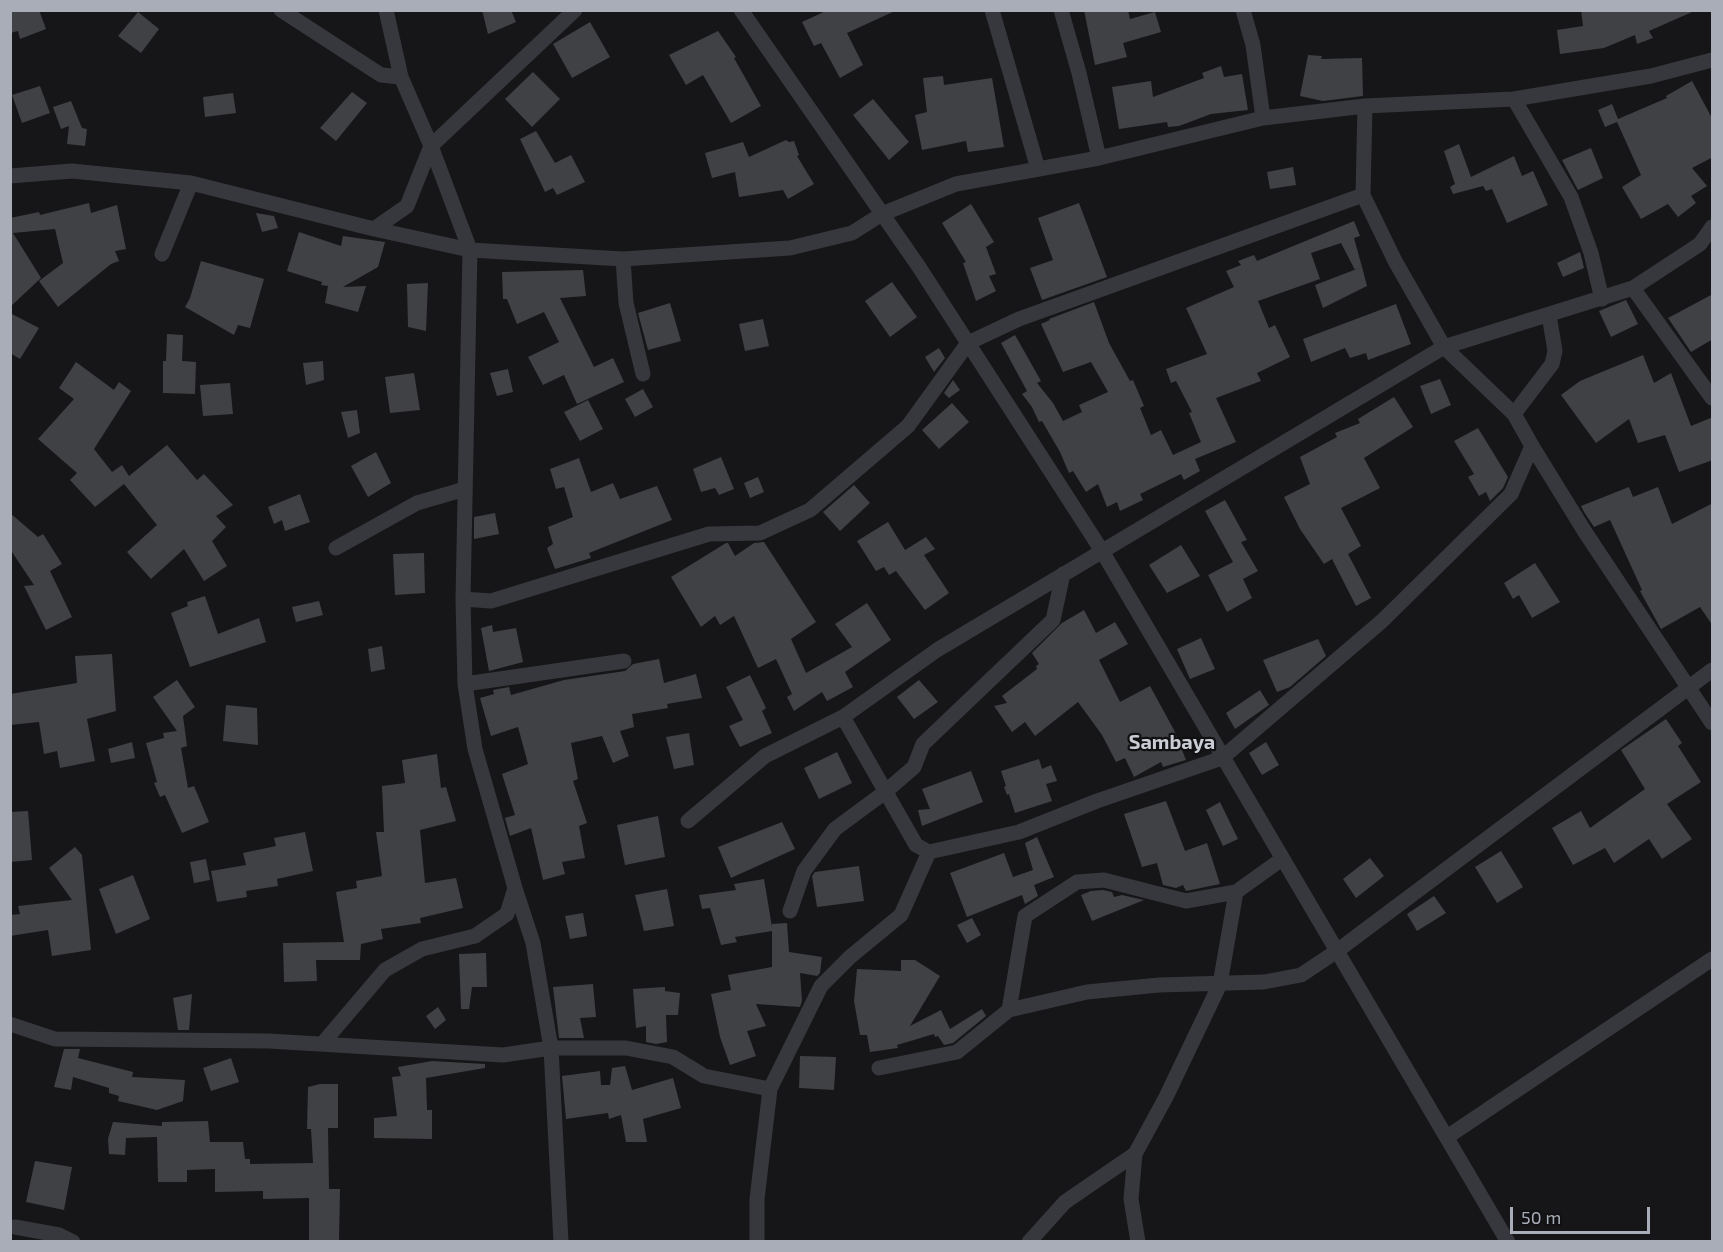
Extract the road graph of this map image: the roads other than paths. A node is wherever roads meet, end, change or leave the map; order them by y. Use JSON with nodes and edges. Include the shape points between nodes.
{"nodes":[{"id":1,"x":281,"y":10,"type":"edge"},
{"id":2,"x":386,"y":10,"type":"edge"},
{"id":3,"x":575,"y":10,"type":"edge"},
{"id":4,"x":741,"y":10,"type":"edge"},
{"id":5,"x":992,"y":10,"type":"edge"},
{"id":6,"x":1061,"y":10,"type":"edge"},
{"id":7,"x":1244,"y":10,"type":"edge"},
{"id":8,"x":1713,"y":60,"type":"edge"},
{"id":9,"x":401,"y":77,"type":"junction"},
{"id":10,"x":1514,"y":99,"type":"junction"},
{"id":11,"x":1365,"y":106,"type":"junction"},
{"id":12,"x":1263,"y":118,"type":"junction"},
{"id":13,"x":431,"y":146,"type":"junction"},
{"id":14,"x":1099,"y":158,"type":"junction"},
{"id":15,"x":1038,"y":169,"type":"junction"},
{"id":16,"x":10,"y":176,"type":"edge"},
{"id":17,"x":191,"y":183,"type":"junction"},
{"id":18,"x":1363,"y":195,"type":"junction"},
{"id":19,"x":882,"y":214,"type":"junction"},
{"id":20,"x":1713,"y":227,"type":"edge"},
{"id":21,"x":374,"y":229,"type":"junction"},
{"id":22,"x":471,"y":250,"type":"junction"},
{"id":23,"x":162,"y":254,"type":"dead end"},
{"id":24,"x":623,"y":259,"type":"junction"},
{"id":25,"x":1633,"y":288,"type":"junction"},
{"id":26,"x":1602,"y":299,"type":"junction"},
{"id":27,"x":1549,"y":315,"type":"junction"},
{"id":28,"x":968,"y":343,"type":"junction"},
{"id":29,"x":1443,"y":348,"type":"junction"},
{"id":30,"x":643,"y":374,"type":"dead end"},
{"id":31,"x":1713,"y":398,"type":"edge"},
{"id":32,"x":1514,"y":414,"type":"junction"},
{"id":33,"x":1532,"y":446,"type":"junction"},
{"id":34,"x":465,"y":489,"type":"junction"},
{"id":35,"x":336,"y":548,"type":"dead end"},
{"id":36,"x":1102,"y":551,"type":"junction"},
{"id":37,"x":1064,"y":574,"type":"junction"},
{"id":38,"x":463,"y":599,"type":"junction"},
{"id":39,"x":624,"y":661,"type":"dead end"},
{"id":40,"x":1713,"y":670,"type":"edge"},
{"id":41,"x":465,"y":684,"type":"junction"},
{"id":42,"x":1689,"y":689,"type":"junction"},
{"id":43,"x":843,"y":717,"type":"junction"},
{"id":44,"x":1713,"y":723,"type":"edge"},
{"id":45,"x":1222,"y":758,"type":"junction"},
{"id":46,"x":885,"y":792,"type":"junction"},
{"id":47,"x":688,"y":821,"type":"dead end"},
{"id":48,"x":929,"y":852,"type":"junction"},
{"id":49,"x":1282,"y":860,"type":"junction"},
{"id":50,"x":515,"y":888,"type":"junction"},
{"id":51,"x":1236,"y":892,"type":"junction"},
{"id":52,"x":790,"y":910,"type":"dead end"},
{"id":53,"x":1337,"y":951,"type":"junction"},
{"id":54,"x":1713,"y":958,"type":"edge"},
{"id":55,"x":1220,"y":984,"type":"junction"},
{"id":56,"x":1008,"y":1010,"type":"junction"},
{"id":57,"x":10,"y":1024,"type":"edge"},
{"id":58,"x":322,"y":1044,"type":"junction"},
{"id":59,"x":551,"y":1048,"type":"junction"},
{"id":60,"x":879,"y":1068,"type":"dead end"},
{"id":61,"x":770,"y":1089,"type":"junction"},
{"id":62,"x":1447,"y":1137,"type":"junction"},
{"id":63,"x":1134,"y":1154,"type":"junction"},
{"id":64,"x":15,"y":1227,"type":"dead end"},
{"id":65,"x":73,"y":1242,"type":"edge"},
{"id":66,"x":561,"y":1242,"type":"edge"},
{"id":67,"x":757,"y":1242,"type":"edge"},
{"id":68,"x":1029,"y":1242,"type":"edge"},
{"id":69,"x":1138,"y":1242,"type":"edge"},
{"id":70,"x":1508,"y":1242,"type":"edge"}],
"edges":[{"from":1,"to":9,"type":"street","via":[[381,75]]},
{"from":2,"to":9,"type":"street"},
{"from":3,"to":13,"type":"street"},
{"from":4,"to":19,"type":"street"},
{"from":5,"to":15,"type":"street"},
{"from":6,"to":14,"type":"street"},
{"from":7,"to":12,"type":"street"},
{"from":8,"to":10,"type":"street","via":[[1651,76]]},
{"from":9,"to":13,"type":"street"},
{"from":10,"to":11,"type":"street"},
{"from":10,"to":26,"type":"street","via":[[1571,197]]},
{"from":11,"to":12,"type":"street"},
{"from":11,"to":18,"type":"street"},
{"from":12,"to":14,"type":"street"},
{"from":13,"to":21,"type":"street","via":[[408,206]]},
{"from":13,"to":22,"type":"street"},
{"from":14,"to":15,"type":"street"},
{"from":15,"to":19,"type":"street","via":[[956,184]]},
{"from":16,"to":17,"type":"street","via":[[72,171]]},
{"from":17,"to":21,"type":"street"},
{"from":17,"to":23,"type":"street"},
{"from":18,"to":28,"type":"street","via":[[1019,319]]},
{"from":18,"to":29,"type":"street"},
{"from":19,"to":24,"type":"street","via":[[852,233],[790,248]]},
{"from":19,"to":28,"type":"street"},
{"from":20,"to":25,"type":"street","via":[[1700,244]]},
{"from":21,"to":22,"type":"street"},
{"from":22,"to":24,"type":"street"},
{"from":22,"to":34,"type":"street"},
{"from":24,"to":30,"type":"street","via":[[626,303]]},
{"from":25,"to":26,"type":"street"},
{"from":25,"to":31,"type":"street"},
{"from":26,"to":27,"type":"street"},
{"from":27,"to":29,"type":"street"},
{"from":27,"to":32,"type":"street","via":[[1555,351],[1552,363]]},
{"from":28,"to":36,"type":"street"},
{"from":28,"to":38,"type":"street","via":[[908,426],[810,510],[760,533],[710,534],[491,601]]},
{"from":29,"to":32,"type":"street"},
{"from":29,"to":36,"type":"street"},
{"from":32,"to":33,"type":"street"},
{"from":33,"to":42,"type":"street"},
{"from":33,"to":45,"type":"street","via":[[1511,494],[1382,621]]},
{"from":34,"to":35,"type":"street","via":[[417,502]]},
{"from":34,"to":38,"type":"street"},
{"from":36,"to":37,"type":"street"},
{"from":36,"to":45,"type":"street"},
{"from":37,"to":43,"type":"street","via":[[937,650]]},
{"from":37,"to":46,"type":"street","via":[[1053,620],[923,744],[914,766]]},
{"from":38,"to":41,"type":"street"},
{"from":39,"to":41,"type":"street"},
{"from":40,"to":42,"type":"street"},
{"from":41,"to":50,"type":"street","via":[[476,749]]},
{"from":42,"to":44,"type":"street"},
{"from":42,"to":53,"type":"street"},
{"from":43,"to":46,"type":"street"},
{"from":43,"to":47,"type":"street","via":[[765,756]]},
{"from":45,"to":48,"type":"street","via":[[1019,832]]},
{"from":45,"to":49,"type":"street"},
{"from":46,"to":48,"type":"street","via":[[916,845]]},
{"from":46,"to":52,"type":"street","via":[[835,829],[804,871]]},
{"from":48,"to":61,"type":"street","via":[[901,915],[821,986]]},
{"from":49,"to":51,"type":"street"},
{"from":49,"to":53,"type":"street"},
{"from":50,"to":58,"type":"street","via":[[507,914],[475,936],[422,949],[385,970]]},
{"from":50,"to":59,"type":"street","via":[[533,943]]},
{"from":51,"to":55,"type":"street"},
{"from":51,"to":56,"type":"street","via":[[1186,901],[1104,880],[1077,882],[1025,916]]},
{"from":53,"to":55,"type":"street","via":[[1301,975]]},
{"from":53,"to":62,"type":"street"},
{"from":54,"to":62,"type":"street"},
{"from":55,"to":56,"type":"street","via":[[1087,992]]},
{"from":55,"to":63,"type":"street"},
{"from":56,"to":60,"type":"street","via":[[957,1052]]},
{"from":57,"to":58,"type":"street","via":[[56,1039]]},
{"from":58,"to":59,"type":"street","via":[[503,1055]]},
{"from":59,"to":61,"type":"street","via":[[626,1048],[673,1057],[704,1076]]},
{"from":59,"to":66,"type":"street"},
{"from":61,"to":67,"type":"street","via":[[757,1199]]},
{"from":62,"to":70,"type":"street"},
{"from":63,"to":68,"type":"street","via":[[1065,1202]]},
{"from":63,"to":69,"type":"street","via":[[1131,1199]]},
{"from":64,"to":65,"type":"street","via":[[59,1235]]}]}
